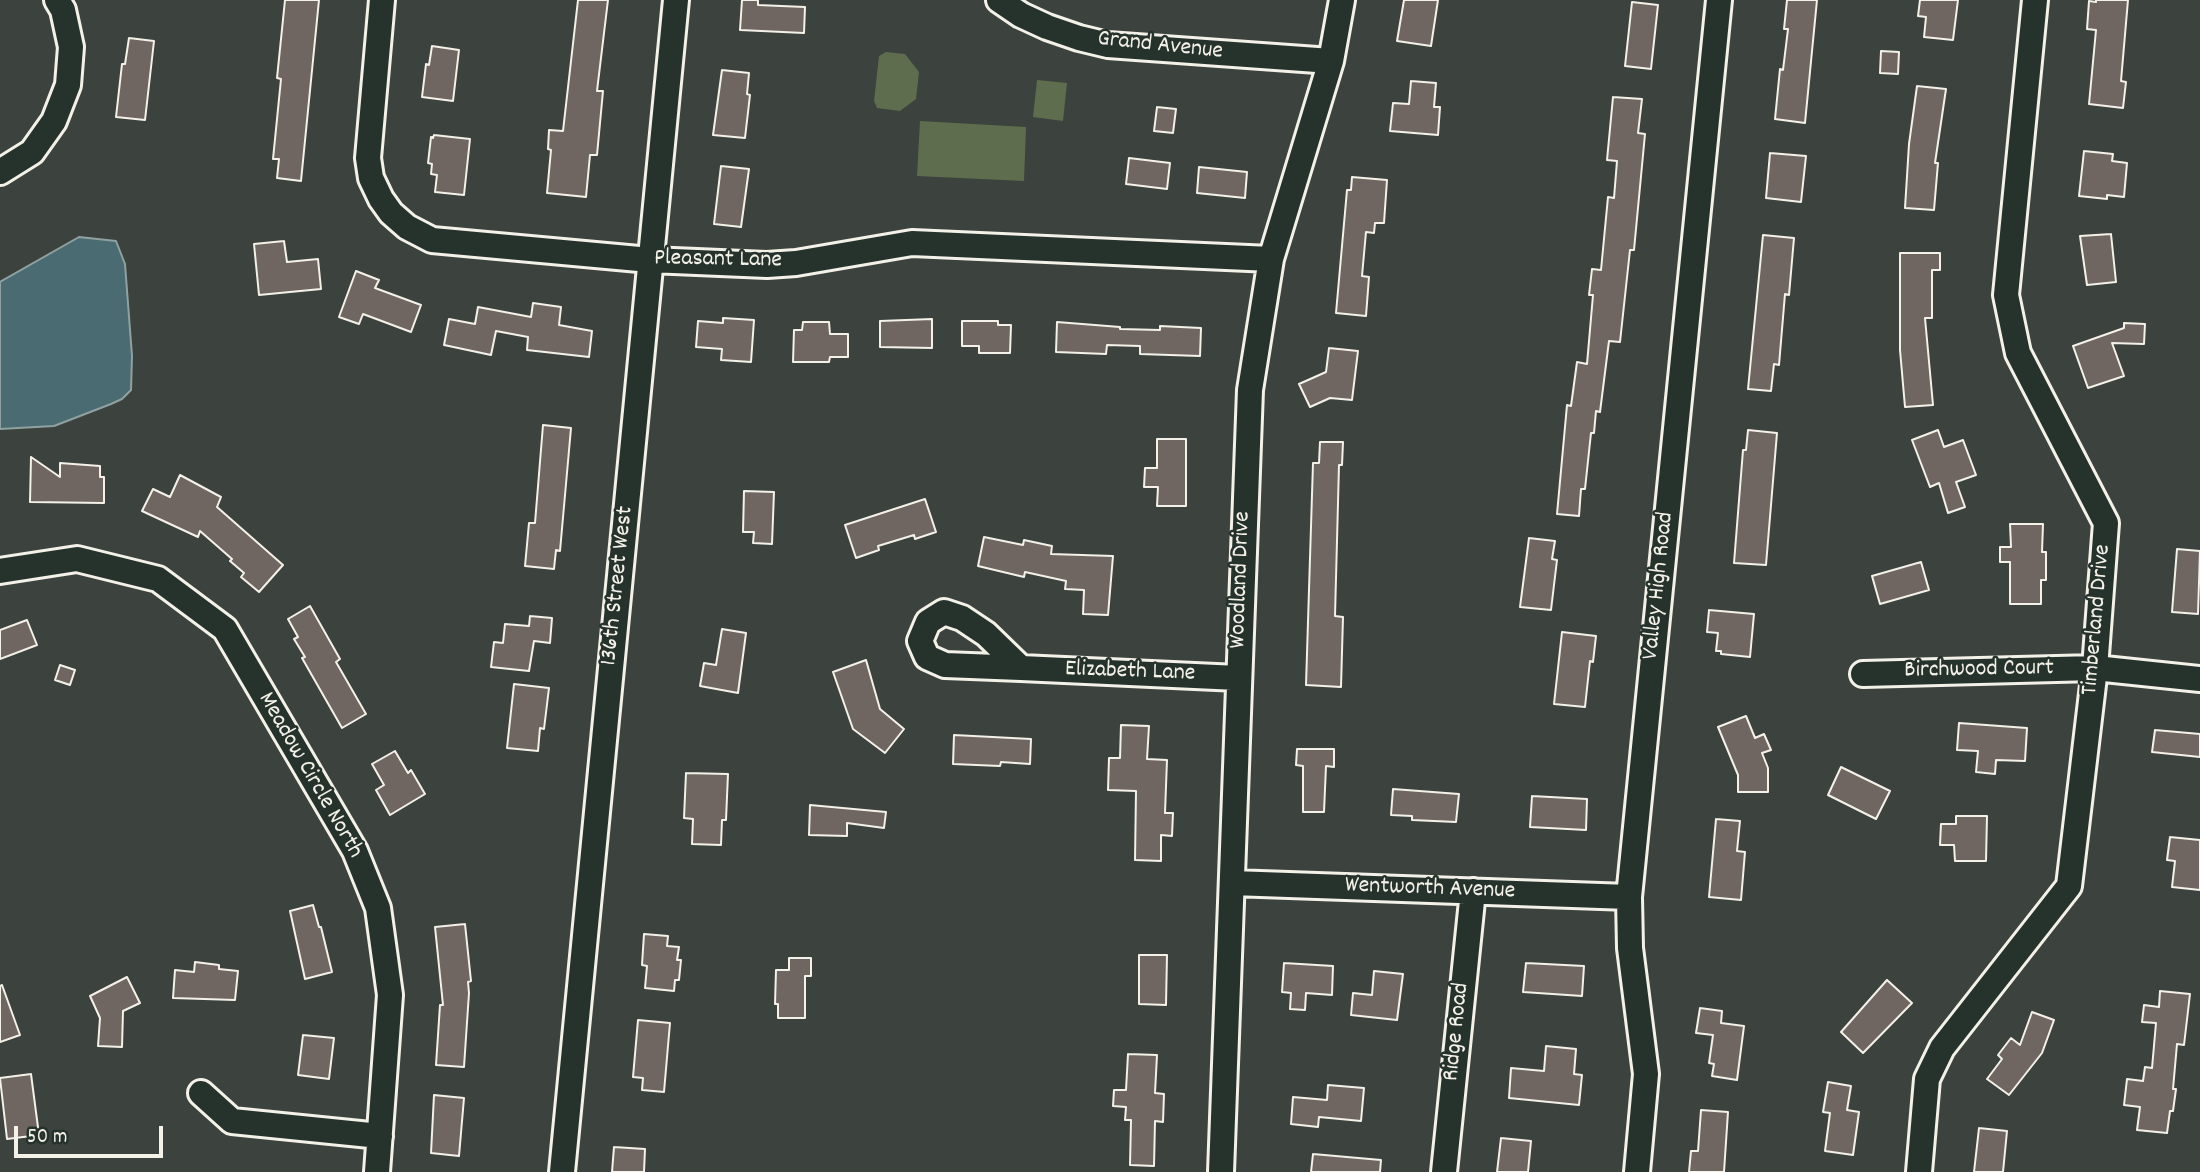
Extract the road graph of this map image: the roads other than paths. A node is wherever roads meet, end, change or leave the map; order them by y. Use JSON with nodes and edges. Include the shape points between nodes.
{"nodes":[{"id":1,"x":57,"y":0,"type":"edge"},
{"id":2,"x":382,"y":0,"type":"edge"},
{"id":3,"x":676,"y":0,"type":"edge"},
{"id":4,"x":999,"y":0,"type":"edge"},
{"id":5,"x":1342,"y":0,"type":"edge"},
{"id":6,"x":1719,"y":0,"type":"edge"},
{"id":7,"x":2035,"y":0,"type":"edge"},
{"id":8,"x":1331,"y":61,"type":"junction"},
{"id":9,"x":0,"y":172,"type":"edge"},
{"id":10,"x":1270,"y":259,"type":"junction"},
{"id":11,"x":650,"y":260,"type":"junction"},
{"id":12,"x":0,"y":571,"type":"edge"},
{"id":13,"x":1021,"y":668,"type":"dead end"},
{"id":14,"x":2095,"y":668,"type":"junction"},
{"id":15,"x":1863,"y":674,"type":"dead end"},
{"id":16,"x":1238,"y":678,"type":"junction"},
{"id":17,"x":2200,"y":679,"type":"edge"},
{"id":18,"x":1232,"y":883,"type":"junction"},
{"id":19,"x":1472,"y":891,"type":"junction"},
{"id":20,"x":1629,"y":897,"type":"junction"},
{"id":21,"x":201,"y":1093,"type":"dead end"},
{"id":22,"x":380,"y":1136,"type":"junction"},
{"id":23,"x":377,"y":1172,"type":"edge"},
{"id":24,"x":562,"y":1172,"type":"edge"},
{"id":25,"x":1221,"y":1172,"type":"edge"},
{"id":26,"x":1444,"y":1172,"type":"edge"},
{"id":27,"x":1636,"y":1172,"type":"edge"},
{"id":28,"x":1919,"y":1172,"type":"edge"}],
"edges":[{"from":1,"to":9,"type":"street","via":[[71,47],[68,85],[54,121],[32,152]]},
{"from":2,"to":11,"type":"street","name":"Pleasant Lane","via":[[368,158],[381,200],[391,213],[432,240]]},
{"from":3,"to":11,"type":"street","name":"136th Street West"},
{"from":4,"to":8,"type":"street","name":"Grand Avenue","via":[[1047,27],[1108,45]]},
{"from":5,"to":8,"type":"street","name":"Woodland Drive"},
{"from":6,"to":20,"type":"street","name":"Valley High Road"},
{"from":7,"to":14,"type":"street","name":"Timberland Drive","via":[[2006,295],[2018,353],[2106,523]]},
{"from":8,"to":10,"type":"street","name":"Woodland Drive"},
{"from":10,"to":11,"type":"street","name":"Pleasant Lane","via":[[912,243],[766,265]]},
{"from":10,"to":16,"type":"street","name":"Woodland Drive","via":[[1250,390]]},
{"from":11,"to":24,"type":"street","name":"136th Street West"},
{"from":12,"to":22,"type":"street","name":"Meadow Circle North","via":[[77,559],[158,579],[225,629],[355,851],[378,908],[390,995]]},
{"from":13,"to":16,"type":"street","name":"Elizabeth Lane"},
{"from":14,"to":15,"type":"street","name":"Birchwood Court"},
{"from":14,"to":17,"type":"street","name":"Birchwood Court"},
{"from":14,"to":28,"type":"street","name":"Timberland Drive","via":[[2069,886],[1942,1048],[1927,1079]]},
{"from":16,"to":18,"type":"street","name":"Woodland Drive"},
{"from":18,"to":19,"type":"street","name":"Wentworth Avenue"},
{"from":18,"to":25,"type":"street","name":"Woodland Drive"},
{"from":19,"to":20,"type":"street","name":"Wentworth Avenue"},
{"from":19,"to":26,"type":"street","name":"Ridge Road"},
{"from":20,"to":27,"type":"street","name":"Valley High Road","via":[[1630,948],[1646,1074]]},
{"from":21,"to":22,"type":"street","via":[[232,1121]]},
{"from":22,"to":23,"type":"street","name":"Meadow Circle North"}]}
